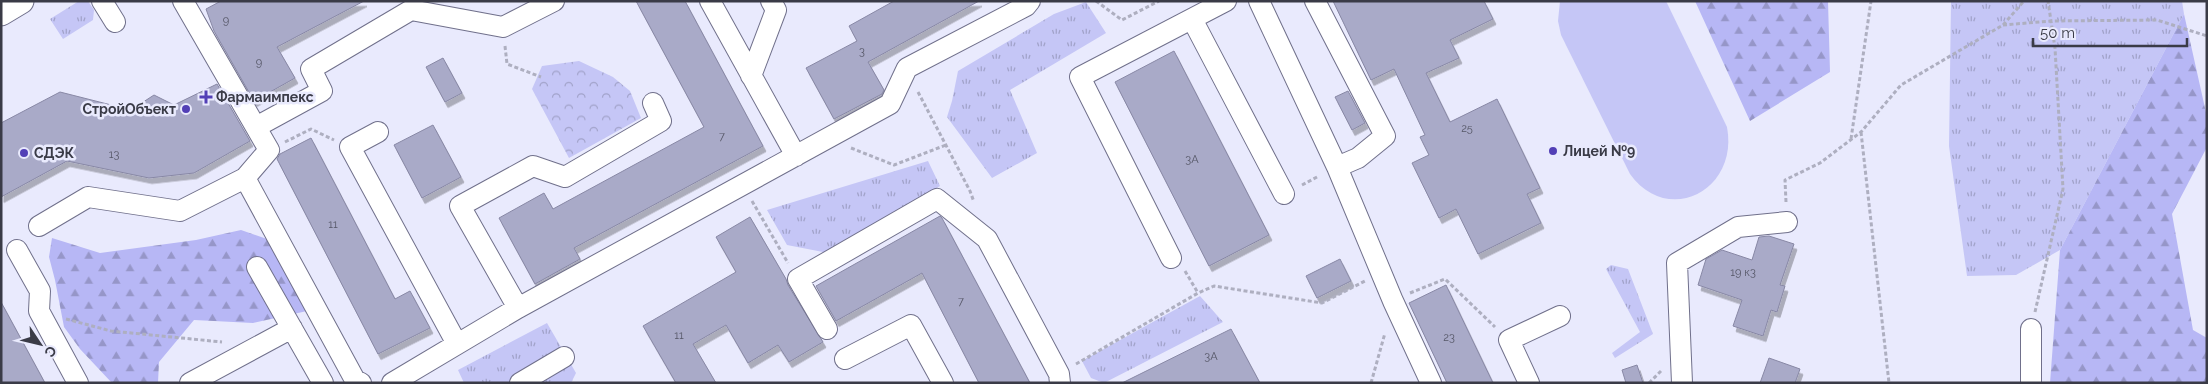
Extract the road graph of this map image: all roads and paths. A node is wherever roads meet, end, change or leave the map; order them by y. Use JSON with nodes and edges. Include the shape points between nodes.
{"nodes":[{"id":1,"x":21,"y":1,"type":"edge"},
{"id":2,"x":102,"y":1,"type":"edge"},
{"id":3,"x":183,"y":1,"type":"edge"},
{"id":4,"x":554,"y":1,"type":"edge"},
{"id":5,"x":710,"y":1,"type":"edge"},
{"id":6,"x":771,"y":1,"type":"edge"},
{"id":7,"x":1030,"y":1,"type":"edge"},
{"id":8,"x":1096,"y":1,"type":"edge"},
{"id":9,"x":1159,"y":1,"type":"edge"},
{"id":10,"x":1226,"y":1,"type":"edge"},
{"id":11,"x":1259,"y":1,"type":"edge"},
{"id":12,"x":1315,"y":1,"type":"edge"},
{"id":13,"x":1871,"y":1,"type":"edge"},
{"id":14,"x":2024,"y":1,"type":"edge"},
{"id":15,"x":2048,"y":1,"type":"edge"},
{"id":16,"x":1,"y":13,"type":"edge"},
{"id":17,"x":1192,"y":19,"type":"junction"},
{"id":18,"x":2051,"y":21,"type":"junction"},
{"id":19,"x":115,"y":22,"type":"dead end"},
{"id":20,"x":2003,"y":25,"type":"junction"},
{"id":21,"x":503,"y":27,"type":"junction"},
{"id":22,"x":2207,"y":36,"type":"edge"},
{"id":23,"x":907,"y":68,"type":"junction"},
{"id":24,"x":751,"y":76,"type":"junction"},
{"id":25,"x":541,"y":77,"type":"dead end"},
{"id":26,"x":653,"y":103,"type":"dead end"},
{"id":27,"x":256,"y":126,"type":"junction"},
{"id":28,"x":378,"y":132,"type":"dead end"},
{"id":29,"x":1861,"y":132,"type":"junction"},
{"id":30,"x":828,"y":139,"type":"junction"},
{"id":31,"x":1851,"y":139,"type":"junction"},
{"id":32,"x":946,"y":146,"type":"junction"},
{"id":33,"x":350,"y":147,"type":"junction"},
{"id":34,"x":269,"y":150,"type":"junction"},
{"id":35,"x":796,"y":156,"type":"junction"},
{"id":36,"x":1337,"y":166,"type":"junction"},
{"id":37,"x":245,"y":178,"type":"junction"},
{"id":38,"x":1785,"y":180,"type":"dead end"},
{"id":39,"x":743,"y":186,"type":"junction"},
{"id":40,"x":1284,"y":194,"type":"joint"},
{"id":41,"x":976,"y":207,"type":"dead end"},
{"id":42,"x":1787,"y":222,"type":"dead end"},
{"id":43,"x":40,"y":226,"type":"dead end"},
{"id":44,"x":17,"y":250,"type":"dead end"},
{"id":45,"x":1178,"y":265,"type":"joint"},
{"id":46,"x":257,"y":267,"type":"dead end"},
{"id":47,"x":1381,"y":272,"type":"junction"},
{"id":48,"x":798,"y":279,"type":"junction"},
{"id":49,"x":1198,"y":293,"type":"junction"},
{"id":50,"x":1394,"y":301,"type":"junction"},
{"id":51,"x":518,"y":308,"type":"junction"},
{"id":52,"x":39,"y":311,"type":"junction"},
{"id":53,"x":1560,"y":316,"type":"dead end"},
{"id":54,"x":292,"y":328,"type":"junction"},
{"id":55,"x":827,"y":329,"type":"dead end"},
{"id":56,"x":2031,"y":329,"type":"joint"},
{"id":57,"x":1510,"y":340,"type":"junction"},
{"id":58,"x":457,"y":344,"type":"junction"},
{"id":59,"x":260,"y":345,"type":"junction"},
{"id":60,"x":564,"y":357,"type":"dead end"},
{"id":61,"x":845,"y":359,"type":"dead end"},
{"id":62,"x":1060,"y":378,"type":"edge"},
{"id":63,"x":78,"y":383,"type":"edge"},
{"id":64,"x":190,"y":383,"type":"edge"},
{"id":65,"x":323,"y":383,"type":"edge"},
{"id":66,"x":361,"y":383,"type":"edge"},
{"id":67,"x":392,"y":383,"type":"edge"},
{"id":68,"x":520,"y":383,"type":"edge"},
{"id":69,"x":943,"y":383,"type":"edge"},
{"id":70,"x":1371,"y":383,"type":"edge"},
{"id":71,"x":1432,"y":383,"type":"edge"},
{"id":72,"x":1529,"y":383,"type":"edge"},
{"id":73,"x":1682,"y":383,"type":"edge"},
{"id":74,"x":1889,"y":383,"type":"edge"},
{"id":75,"x":2031,"y":383,"type":"edge"}],
"edges":[{"from":1,"to":16,"type":"main road"},
{"from":2,"to":19,"type":"lane"},
{"from":3,"to":27,"type":"lane"},
{"from":4,"to":21,"type":"lane"},
{"from":5,"to":24,"type":"lane"},
{"from":6,"to":24,"type":"lane","via":[[776,10]]},
{"from":7,"to":23,"type":"lane"},
{"from":8,"to":9,"type":"path","via":[[1122,20]]},
{"from":10,"to":17,"type":"lane"},
{"from":11,"to":36,"type":"lane"},
{"from":12,"to":36,"type":"lane","via":[[1385,136],[1358,158]]},
{"from":13,"to":31,"type":"path"},
{"from":14,"to":20,"type":"path"},
{"from":15,"to":18,"type":"path"},
{"from":17,"to":40,"type":"lane"},
{"from":17,"to":45,"type":"lane","via":[[1080,78]]},
{"from":18,"to":20,"type":"path"},
{"from":18,"to":22,"type":"path","via":[[2157,20]]},
{"from":18,"to":56,"type":"path","via":[[2063,189]]},
{"from":20,"to":29,"type":"path","via":[[1901,85]]},
{"from":21,"to":25,"type":"path","via":[[507,64]]},
{"from":21,"to":27,"type":"lane","via":[[411,10],[311,69],[322,91]]},
{"from":23,"to":30,"type":"lane","via":[[890,104]]},
{"from":23,"to":32,"type":"path"},
{"from":24,"to":35,"type":"lane"},
{"from":26,"to":51,"type":"lane","via":[[661,121],[565,177],[533,166],[460,206]]},
{"from":27,"to":34,"type":"lane"},
{"from":28,"to":33,"type":"lane"},
{"from":29,"to":31,"type":"path"},
{"from":29,"to":74,"type":"path"},
{"from":30,"to":32,"type":"path","via":[[894,165]]},
{"from":30,"to":35,"type":"lane"},
{"from":31,"to":38,"type":"path","via":[[1820,163]]},
{"from":32,"to":41,"type":"path"},
{"from":33,"to":34,"type":"path","via":[[311,129]]},
{"from":33,"to":58,"type":"lane"},
{"from":34,"to":37,"type":"lane"},
{"from":35,"to":39,"type":"lane"},
{"from":36,"to":40,"type":"path"},
{"from":36,"to":47,"type":"lane"},
{"from":37,"to":43,"type":"lane","via":[[180,211],[88,197]]},
{"from":37,"to":66,"type":"lane","via":[[355,380]]},
{"from":39,"to":48,"type":"path"},
{"from":39,"to":51,"type":"lane"},
{"from":42,"to":73,"type":"lane","via":[[1738,227],[1677,262]]},
{"from":44,"to":52,"type":"lane","via":[[40,291]]},
{"from":45,"to":49,"type":"path"},
{"from":46,"to":54,"type":"lane"},
{"from":47,"to":49,"type":"path","via":[[1322,303],[1214,286]]},
{"from":47,"to":50,"type":"lane"},
{"from":48,"to":55,"type":"lane"},
{"from":48,"to":62,"type":"lane","via":[[937,200],[987,239]]},
{"from":49,"to":62,"type":"path"},
{"from":50,"to":57,"type":"path","via":[[1444,279]]},
{"from":50,"to":70,"type":"path"},
{"from":50,"to":71,"type":"lane"},
{"from":51,"to":58,"type":"lane"},
{"from":52,"to":59,"type":"path","via":[[111,331]]},
{"from":52,"to":63,"type":"lane"},
{"from":53,"to":57,"type":"lane"},
{"from":54,"to":59,"type":"lane"},
{"from":54,"to":65,"type":"lane"},
{"from":56,"to":75,"type":"lane"},
{"from":57,"to":72,"type":"lane"},
{"from":58,"to":67,"type":"lane"},
{"from":59,"to":64,"type":"lane"},
{"from":60,"to":68,"type":"lane"},
{"from":61,"to":69,"type":"lane","via":[[911,325]]}]}
